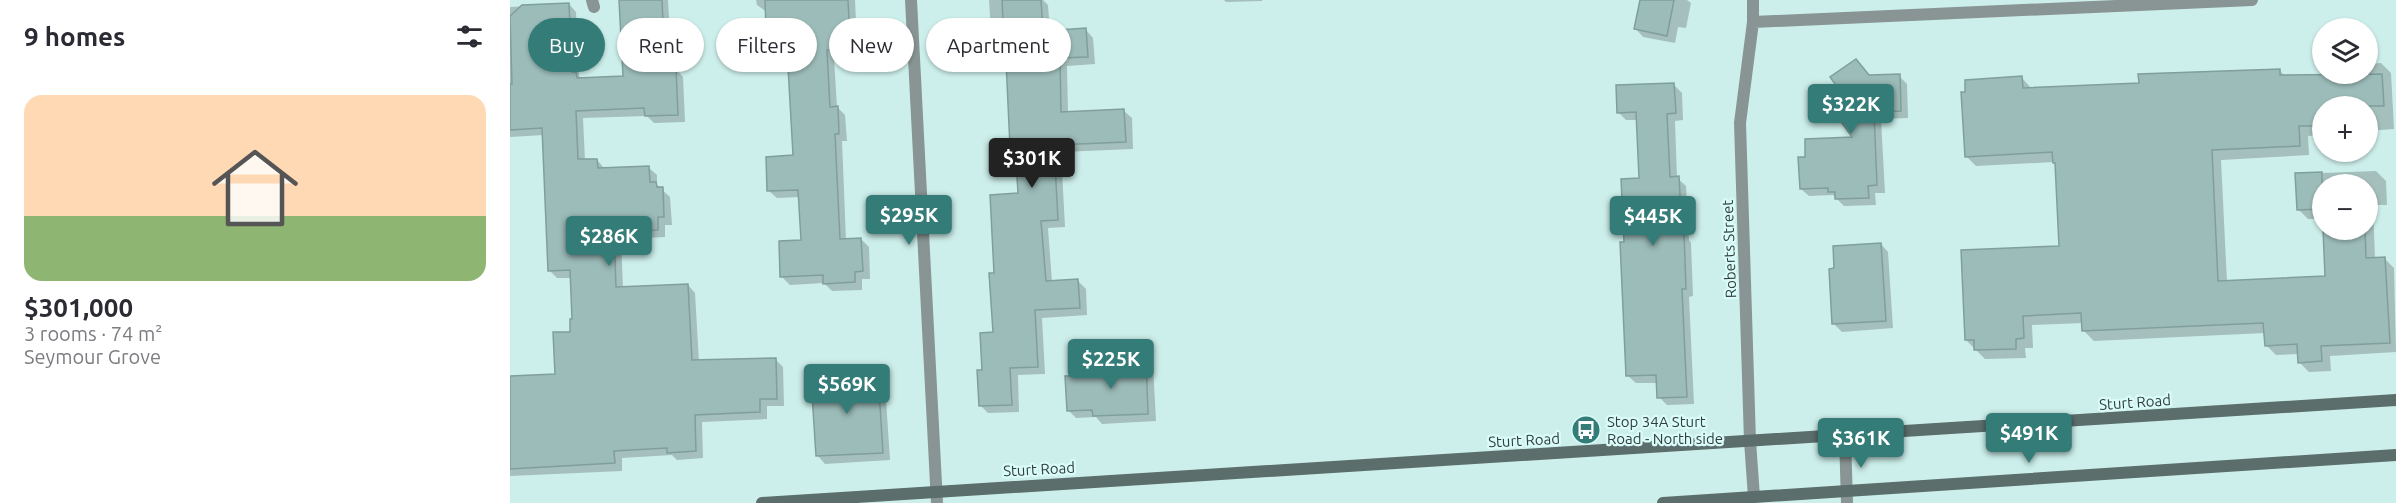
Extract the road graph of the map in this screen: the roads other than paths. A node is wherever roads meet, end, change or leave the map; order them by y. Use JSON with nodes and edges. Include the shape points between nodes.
{"nodes":[{"id":1,"x":911,"y":0,"type":"edge"},
{"id":2,"x":1753,"y":0,"type":"edge"},
{"id":3,"x":2252,"y":0,"type":"edge"},
{"id":4,"x":2144,"y":3,"type":"edge"},
{"id":5,"x":1753,"y":22,"type":"junction"},
{"id":6,"x":2396,"y":400,"type":"edge"},
{"id":7,"x":1845,"y":436,"type":"junction"},
{"id":8,"x":1750,"y":441,"type":"junction"},
{"id":9,"x":2396,"y":455,"type":"edge"},
{"id":10,"x":937,"y":497,"type":"edge"},
{"id":11,"x":1754,"y":497,"type":"junction"},
{"id":12,"x":1846,"y":497,"type":"edge"},
{"id":13,"x":762,"y":503,"type":"edge"},
{"id":14,"x":1663,"y":503,"type":"edge"}],
"edges":[{"from":1,"to":10,"type":"street"},
{"from":2,"to":5,"type":"street","name":"Roberts Street"},
{"from":3,"to":4,"type":"street"},
{"from":4,"to":5,"type":"street"},
{"from":5,"to":8,"type":"street","name":"Roberts Street","via":[[1740,123]]},
{"from":6,"to":7,"type":"main road","name":"Sturt Road"},
{"from":7,"to":8,"type":"main road","name":"Sturt Road"},
{"from":7,"to":12,"type":"street"},
{"from":8,"to":10,"type":"main road","name":"Sturt Road"},
{"from":8,"to":11,"type":"street","name":"Roberts Street"},
{"from":9,"to":12,"type":"main road"},
{"from":10,"to":13,"type":"main road","name":"Sturt Road"},
{"from":11,"to":12,"type":"main road"},
{"from":11,"to":14,"type":"main road"}]}
